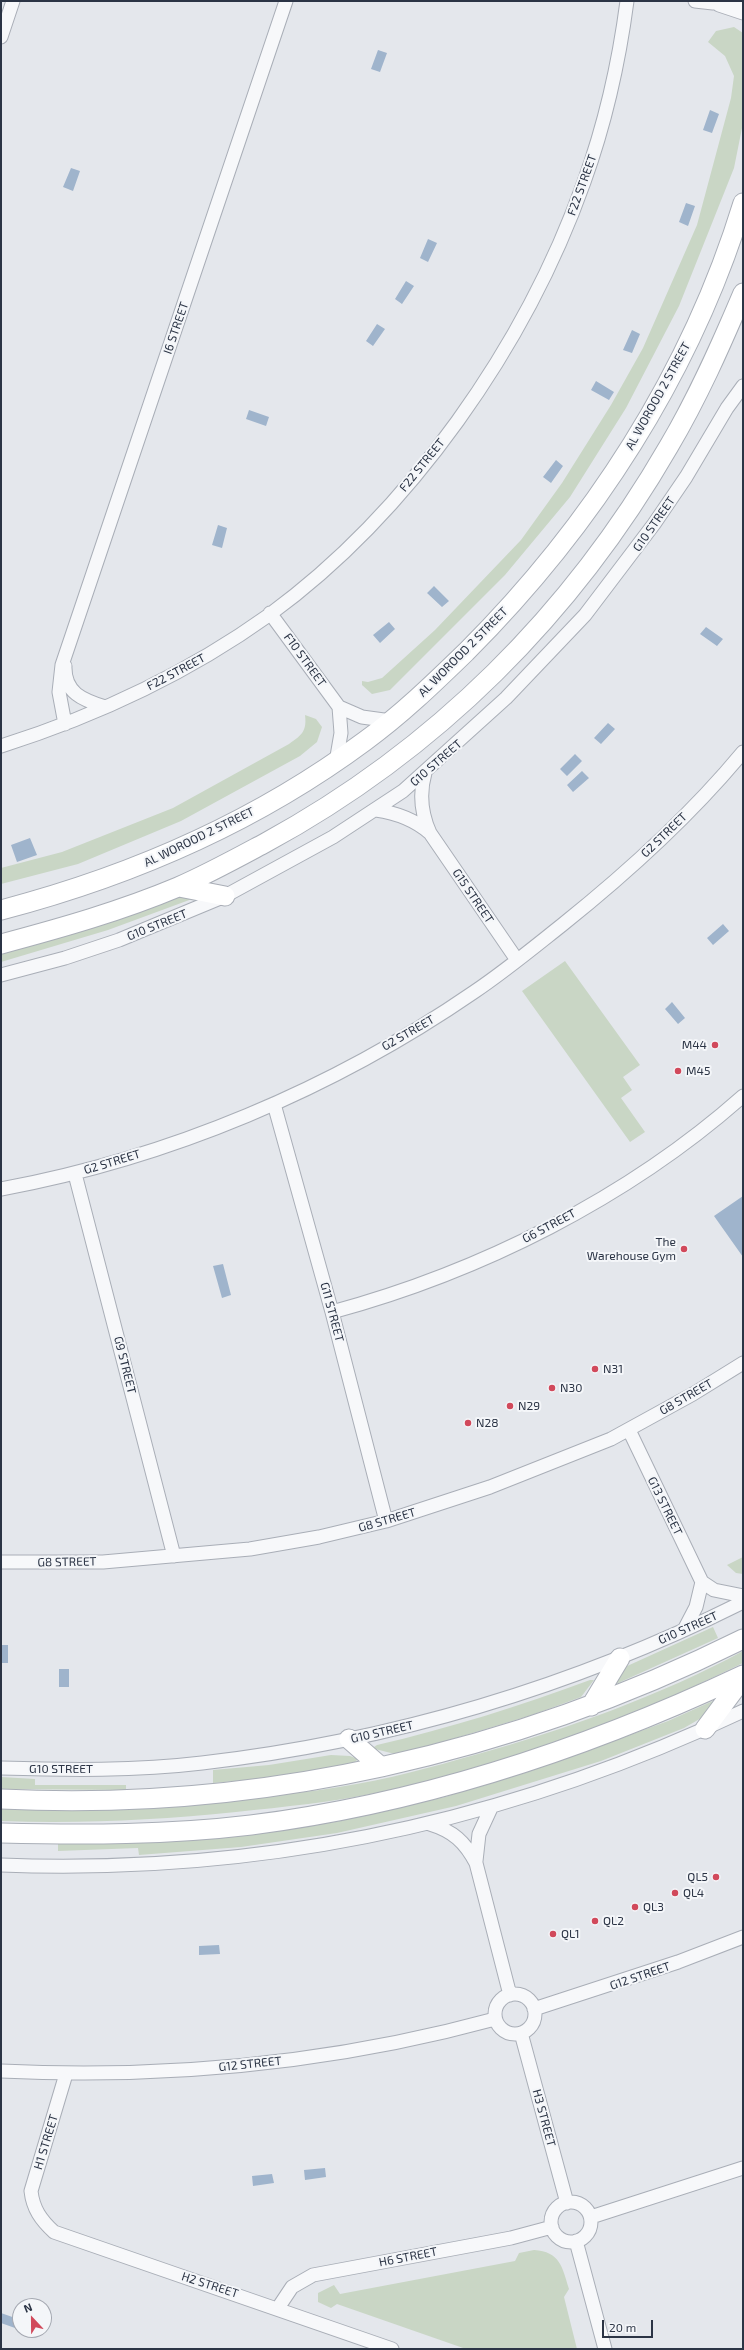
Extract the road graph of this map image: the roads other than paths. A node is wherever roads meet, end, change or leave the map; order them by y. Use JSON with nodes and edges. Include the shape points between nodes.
{"nodes":[{"id":1,"x":13,"y":1,"type":"edge"},
{"id":2,"x":286,"y":1,"type":"edge"},
{"id":3,"x":627,"y":1,"type":"edge"},
{"id":4,"x":695,"y":1,"type":"edge"},
{"id":5,"x":743,"y":2,"type":"edge"},
{"id":6,"x":713,"y":3,"type":"junction"},
{"id":7,"x":743,"y":13,"type":"edge"},
{"id":8,"x":1,"y":37,"type":"edge"},
{"id":9,"x":743,"y":202,"type":"edge"},
{"id":10,"x":743,"y":293,"type":"edge"},
{"id":11,"x":743,"y":386,"type":"edge"},
{"id":12,"x":270,"y":614,"type":"junction"},
{"id":13,"x":66,"y":656,"type":"junction"},
{"id":14,"x":105,"y":707,"type":"junction"},
{"id":15,"x":339,"y":707,"type":"junction"},
{"id":16,"x":391,"y":721,"type":"junction"},
{"id":17,"x":65,"y":724,"type":"junction"},
{"id":18,"x":1,"y":746,"type":"edge"},
{"id":19,"x":742,"y":755,"type":"edge"},
{"id":20,"x":336,"y":762,"type":"junction"},
{"id":21,"x":425,"y":773,"type":"junction"},
{"id":22,"x":376,"y":810,"type":"junction"},
{"id":23,"x":430,"y":833,"type":"junction"},
{"id":24,"x":179,"y":887,"type":"junction"},
{"id":25,"x":225,"y":896,"type":"junction"},
{"id":26,"x":1,"y":910,"type":"edge"},
{"id":27,"x":1,"y":944,"type":"edge"},
{"id":28,"x":517,"y":960,"type":"junction"},
{"id":29,"x":1,"y":975,"type":"edge"},
{"id":30,"x":743,"y":1096,"type":"edge"},
{"id":31,"x":274,"y":1104,"type":"junction"},
{"id":32,"x":75,"y":1174,"type":"junction"},
{"id":33,"x":1,"y":1189,"type":"edge"},
{"id":34,"x":332,"y":1312,"type":"junction"},
{"id":35,"x":743,"y":1363,"type":"edge"},
{"id":36,"x":629,"y":1430,"type":"junction"},
{"id":37,"x":386,"y":1521,"type":"junction"},
{"id":38,"x":174,"y":1556,"type":"junction"},
{"id":39,"x":1,"y":1562,"type":"edge"},
{"id":40,"x":702,"y":1582,"type":"junction"},
{"id":41,"x":743,"y":1596,"type":"edge"},
{"id":42,"x":743,"y":1602,"type":"edge"},
{"id":43,"x":684,"y":1630,"type":"junction"},
{"id":44,"x":743,"y":1639,"type":"edge"},
{"id":45,"x":620,"y":1658,"type":"junction"},
{"id":46,"x":743,"y":1677,"type":"edge"},
{"id":47,"x":591,"y":1706,"type":"junction"},
{"id":48,"x":743,"y":1711,"type":"edge"},
{"id":49,"x":705,"y":1729,"type":"junction"},
{"id":50,"x":349,"y":1739,"type":"junction"},
{"id":51,"x":381,"y":1767,"type":"junction"},
{"id":52,"x":1,"y":1768,"type":"edge"},
{"id":53,"x":1,"y":1799,"type":"edge"},
{"id":54,"x":491,"y":1808,"type":"junction"},
{"id":55,"x":430,"y":1824,"type":"junction"},
{"id":56,"x":1,"y":1834,"type":"edge"},
{"id":57,"x":476,"y":1863,"type":"junction"},
{"id":58,"x":1,"y":1865,"type":"edge"},
{"id":59,"x":743,"y":1936,"type":"edge"},
{"id":60,"x":510,"y":1995,"type":"junction"},
{"id":61,"x":534,"y":2009,"type":"junction"},
{"id":62,"x":495,"y":2019,"type":"junction"},
{"id":63,"x":521,"y":2033,"type":"junction"},
{"id":64,"x":1,"y":2071,"type":"edge"},
{"id":65,"x":66,"y":2074,"type":"junction"},
{"id":66,"x":743,"y":2168,"type":"edge"},
{"id":67,"x":567,"y":2203,"type":"junction"},
{"id":68,"x":36,"y":2210,"type":"joint"},
{"id":69,"x":590,"y":2217,"type":"junction"},
{"id":70,"x":552,"y":2227,"type":"junction"},
{"id":71,"x":576,"y":2241,"type":"junction"},
{"id":72,"x":278,"y":2308,"type":"junction"},
{"id":73,"x":392,"y":2349,"type":"edge"},
{"id":74,"x":605,"y":2349,"type":"edge"}],
"edges":[{"from":1,"to":8,"type":"street"},
{"from":2,"to":13,"type":"street","name":"I6 STREET"},
{"from":3,"to":12,"type":"street","name":"F22 STREET","via":[[615,72],[585,180],[556,252],[522,318],[462,414],[416,473],[339,555]]},
{"from":4,"to":6,"type":"street"},
{"from":5,"to":6,"type":"street"},
{"from":6,"to":7,"type":"street"},
{"from":9,"to":16,"type":"street","name":"AL WOROOD 2 STREET","via":[[715,282],[693,334],[668,384],[612,476],[560,546],[518,596],[448,669]]},
{"from":10,"to":24,"type":"street","via":[[712,366],[691,407],[634,503],[567,593],[506,662],[439,726],[367,780],[300,824]]},
{"from":11,"to":21,"type":"street","name":"G10 STREET","via":[[654,524],[585,615],[506,698]]},
{"from":12,"to":14,"type":"street","name":"F22 STREET","via":[[180,670]]},
{"from":12,"to":15,"type":"street","name":"F10 STREET"},
{"from":13,"to":14,"type":"street","name":"I6 STREET","via":[[66,677],[73,692],[80,698]]},
{"from":13,"to":17,"type":"street","name":"I6 STREET","via":[[59,683]]},
{"from":14,"to":17,"type":"street","name":"F22 STREET"},
{"from":15,"to":16,"type":"street","via":[[362,716]]},
{"from":15,"to":20,"type":"street","via":[[341,733]]},
{"from":16,"to":20,"type":"street","name":"AL WOROOD 2 STREET"},
{"from":17,"to":18,"type":"street","name":"F22 STREET"},
{"from":19,"to":28,"type":"street","name":"G2 STREET","via":[[639,859],[576,914]]},
{"from":20,"to":26,"type":"street","name":"AL WOROOD 2 STREET","via":[[272,800],[185,846],[95,882]]},
{"from":21,"to":22,"type":"street","name":"G10 STREET"},
{"from":21,"to":23,"type":"street","name":"G15 STREET","via":[[421,797],[425,822]]},
{"from":22,"to":23,"type":"street","name":"G15 STREET","via":[[411,819]]},
{"from":22,"to":25,"type":"street","name":"G10 STREET","via":[[326,841]]},
{"from":23,"to":28,"type":"street","name":"G15 STREET"},
{"from":24,"to":25,"type":"street"},
{"from":24,"to":27,"type":"street","via":[[111,912]]},
{"from":25,"to":29,"type":"street","name":"G10 STREET","via":[[119,940]]},
{"from":28,"to":31,"type":"street","name":"G2 STREET","via":[[451,1007],[397,1040]]},
{"from":30,"to":34,"type":"street","name":"G6 STREET","via":[[670,1154],[613,1192],[521,1241],[419,1285]]},
{"from":31,"to":32,"type":"street","name":"G2 STREET","via":[[175,1143]]},
{"from":31,"to":34,"type":"street","name":"G11 STREET"},
{"from":32,"to":33,"type":"street","name":"G2 STREET"},
{"from":32,"to":38,"type":"street","name":"G9 STREET"},
{"from":34,"to":37,"type":"street","name":"G11 STREET"},
{"from":35,"to":36,"type":"street","name":"G8 STREET"},
{"from":36,"to":37,"type":"street","name":"G8 STREET","via":[[498,1484]]},
{"from":36,"to":40,"type":"street","name":"G13 STREET"},
{"from":37,"to":38,"type":"street","name":"G8 STREET","via":[[319,1537],[250,1549]]},
{"from":38,"to":39,"type":"street","name":"G8 STREET","via":[[103,1562]]},
{"from":40,"to":41,"type":"street","via":[[714,1590]]},
{"from":40,"to":43,"type":"street","via":[[696,1607]]},
{"from":42,"to":43,"type":"street","name":"G10 STREET"},
{"from":43,"to":45,"type":"street","name":"G10 STREET"},
{"from":44,"to":47,"type":"street"},
{"from":45,"to":47,"type":"street"},
{"from":45,"to":50,"type":"street","name":"G10 STREET","via":[[486,1705],[418,1724]]},
{"from":46,"to":49,"type":"street"},
{"from":46,"to":56,"type":"street","via":[[555,1754],[458,1784],[380,1803],[308,1816],[192,1830]]},
{"from":47,"to":51,"type":"street","via":[[446,1752]]},
{"from":48,"to":49,"type":"street"},
{"from":49,"to":54,"type":"street","via":[[570,1782]]},
{"from":50,"to":51,"type":"street"},
{"from":50,"to":52,"type":"street","name":"G10 STREET","via":[[274,1754],[200,1764],[125,1769]]},
{"from":51,"to":53,"type":"street","via":[[290,1785],[211,1794],[123,1800]]},
{"from":54,"to":55,"type":"street"},
{"from":54,"to":57,"type":"street","via":[[479,1834]]},
{"from":55,"to":57,"type":"street","via":[[458,1837],[469,1849]]},
{"from":55,"to":58,"type":"street","via":[[338,1843],[192,1862],[118,1867]]},
{"from":57,"to":60,"type":"street"},
{"from":59,"to":61,"type":"street","name":"G12 STREET","via":[[678,1962]]},
{"from":60,"to":61,"type":"street","via":[[527,1998]]},
{"from":60,"to":62,"type":"street","via":[[498,2002]]},
{"from":61,"to":63,"type":"street","via":[[531,2025]]},
{"from":62,"to":63,"type":"street","via":[[504,2031]]},
{"from":62,"to":65,"type":"street","name":"G12 STREET","via":[[384,2045],[254,2065],[158,2072]]},
{"from":63,"to":67,"type":"street","name":"H3 STREET"},
{"from":64,"to":65,"type":"street","name":"G12 STREET"},
{"from":65,"to":68,"type":"street","name":"H1 STREET","via":[[31,2191]]},
{"from":66,"to":69,"type":"street"},
{"from":67,"to":69,"type":"street","via":[[578,2203],[583,2206]]},
{"from":67,"to":70,"type":"street","via":[[554,2211]]},
{"from":68,"to":72,"type":"street","name":"H2 STREET","via":[[54,2232],[68,2238]]},
{"from":69,"to":71,"type":"street","via":[[588,2233]]},
{"from":70,"to":71,"type":"street","via":[[560,2239]]},
{"from":70,"to":72,"type":"street","name":"H6 STREET","via":[[511,2238],[313,2275],[292,2288]]},
{"from":71,"to":74,"type":"street"},
{"from":72,"to":73,"type":"street","name":"H2 STREET"}]}
